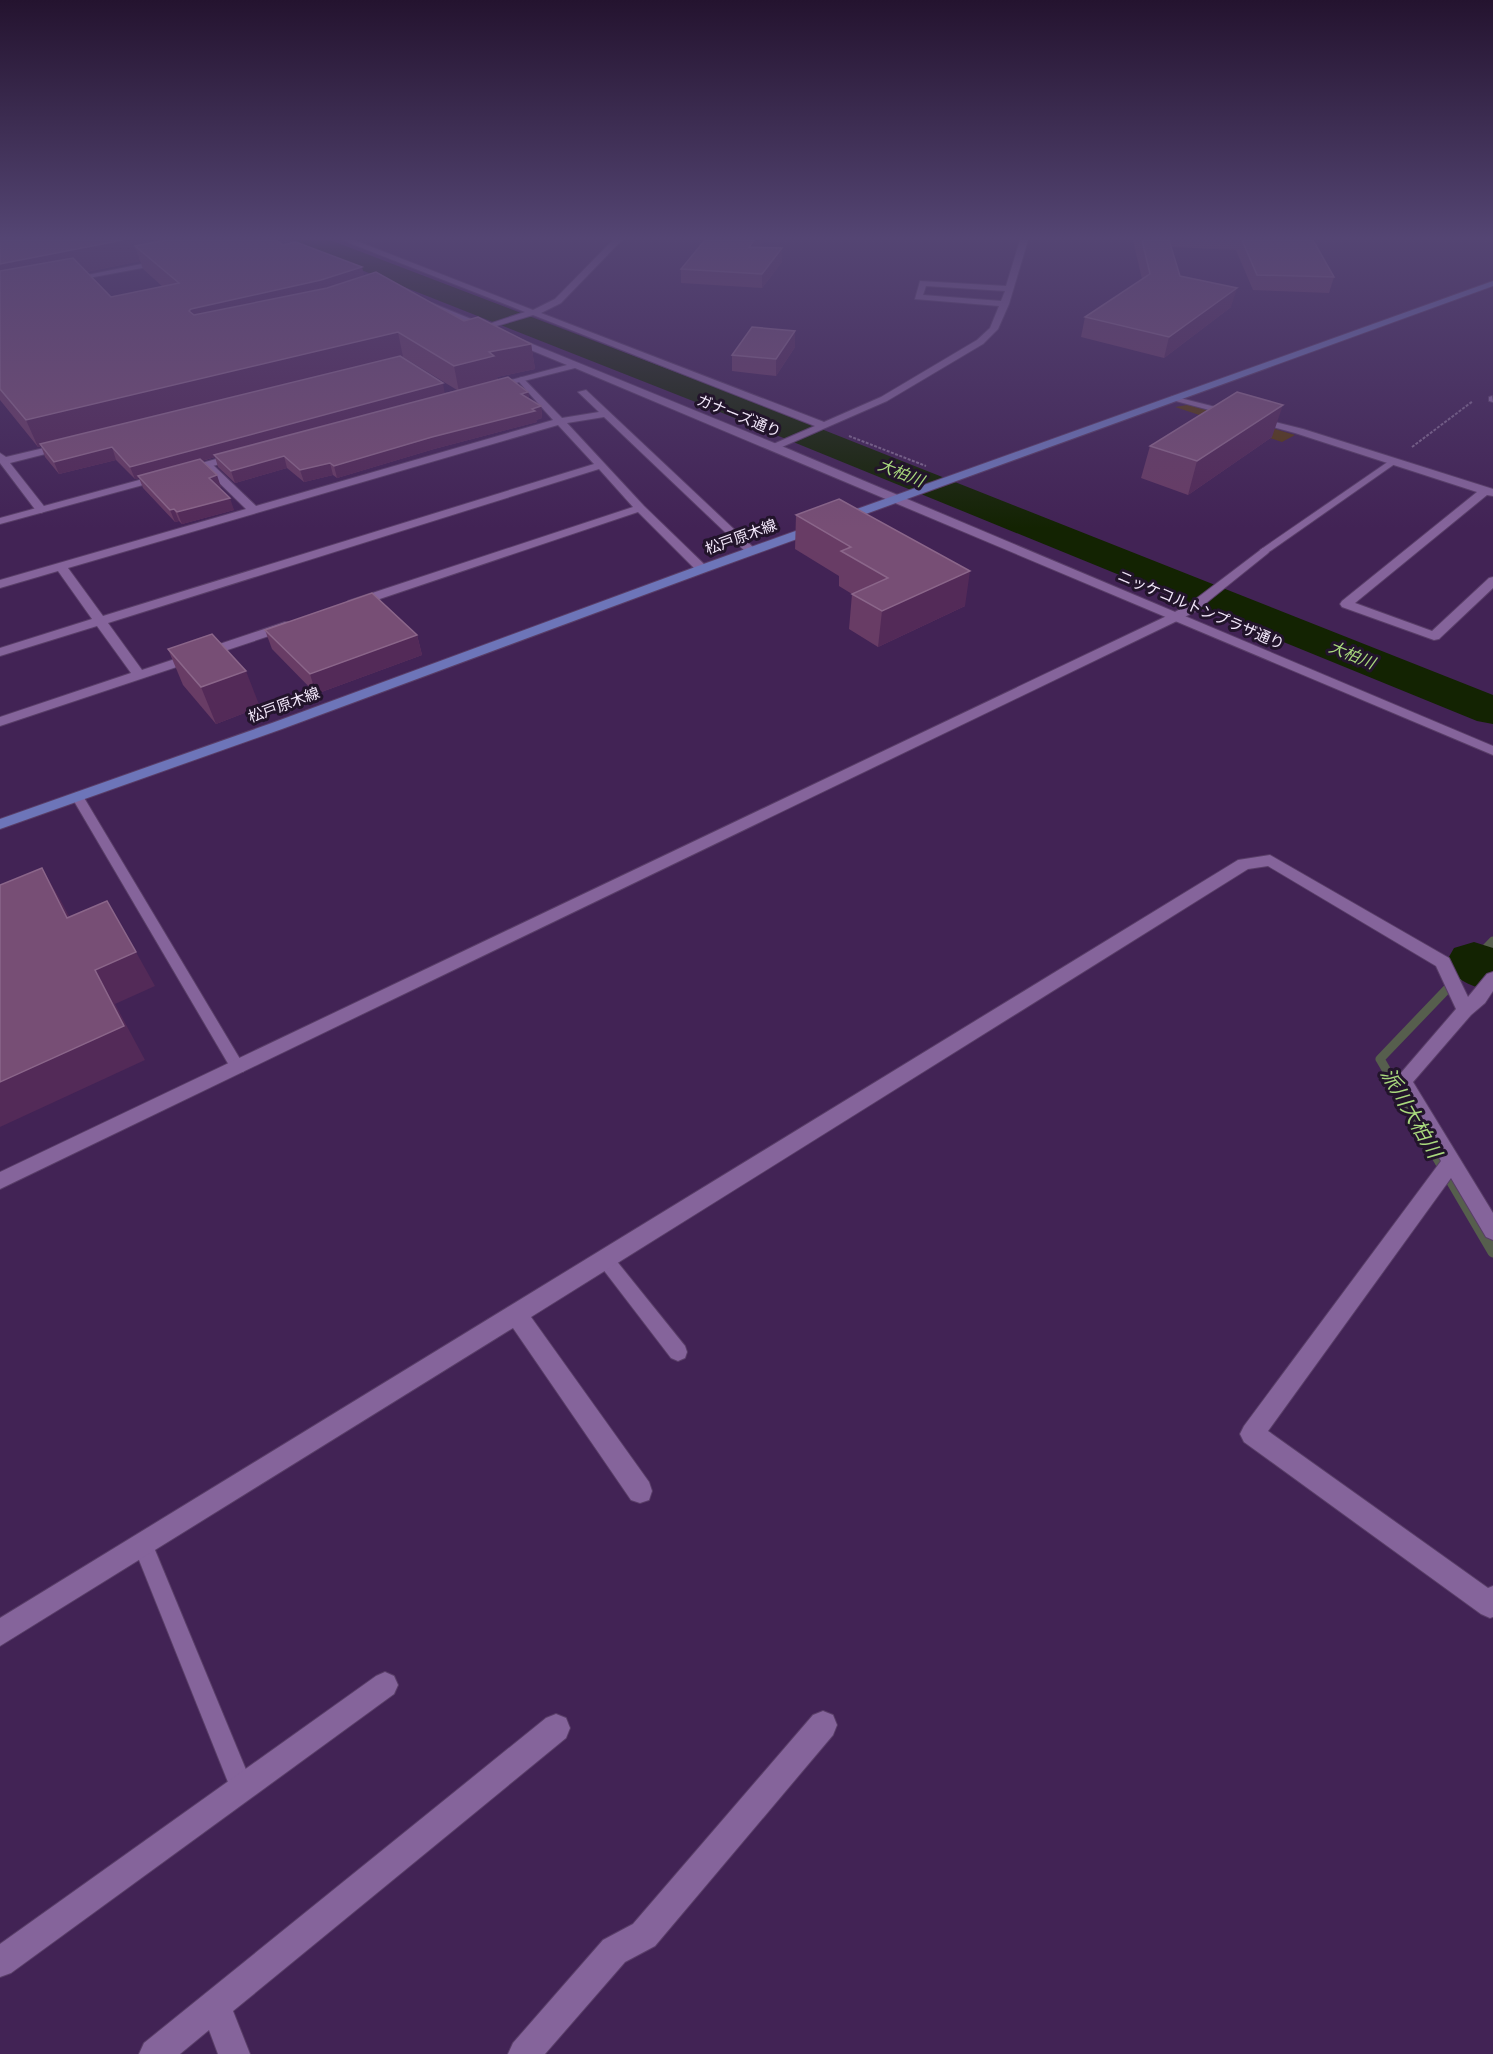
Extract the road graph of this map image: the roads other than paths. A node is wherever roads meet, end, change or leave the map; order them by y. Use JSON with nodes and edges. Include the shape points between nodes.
{"nodes":[{"id":1,"x":505,"y":336,"type":"edge"},
{"id":2,"x":596,"y":336,"type":"edge"},
{"id":3,"x":985,"y":336,"type":"edge"},
{"id":4,"x":1347,"y":336,"type":"edge"},
{"id":5,"x":576,"y":365,"type":"junction"},
{"id":6,"x":522,"y":380,"type":"junction"},
{"id":7,"x":479,"y":392,"type":"edge"},
{"id":8,"x":583,"y":392,"type":"dead end"},
{"id":9,"x":1175,"y":398,"type":"junction"},
{"id":10,"x":606,"y":414,"type":"junction"},
{"id":11,"x":561,"y":421,"type":"junction"},
{"id":12,"x":823,"y":425,"type":"junction"},
{"id":13,"x":72,"y":444,"type":"edge"},
{"id":14,"x":775,"y":447,"type":"junction"},
{"id":15,"x":252,"y":453,"type":"edge"},
{"id":16,"x":2,"y":459,"type":"edge"},
{"id":17,"x":1395,"y":461,"type":"junction"},
{"id":18,"x":207,"y":465,"type":"junction"},
{"id":19,"x":602,"y":465,"type":"junction"},
{"id":20,"x":1490,"y":491,"type":"edge"},
{"id":21,"x":897,"y":498,"type":"junction"},
{"id":22,"x":640,"y":508,"type":"junction"},
{"id":23,"x":253,"y":509,"type":"junction"},
{"id":24,"x":41,"y":510,"type":"junction"},
{"id":25,"x":0,"y":521,"type":"edge"},
{"id":26,"x":751,"y":551,"type":"junction"},
{"id":27,"x":1263,"y":552,"type":"joint"},
{"id":28,"x":60,"y":566,"type":"junction"},
{"id":29,"x":702,"y":568,"type":"junction"},
{"id":30,"x":1493,"y":581,"type":"edge"},
{"id":31,"x":0,"y":584,"type":"edge"},
{"id":32,"x":335,"y":610,"type":"edge"},
{"id":33,"x":1175,"y":617,"type":"junction"},
{"id":34,"x":100,"y":621,"type":"junction"},
{"id":35,"x":302,"y":621,"type":"edge"},
{"id":36,"x":0,"y":652,"type":"edge"},
{"id":37,"x":140,"y":676,"type":"junction"},
{"id":38,"x":0,"y":722,"type":"edge"},
{"id":39,"x":1493,"y":751,"type":"edge"},
{"id":40,"x":77,"y":796,"type":"junction"},
{"id":41,"x":0,"y":824,"type":"edge"},
{"id":42,"x":1489,"y":984,"type":"edge"},
{"id":43,"x":1465,"y":1010,"type":"junction"},
{"id":44,"x":238,"y":1068,"type":"junction"},
{"id":45,"x":1451,"y":1162,"type":"junction"},
{"id":46,"x":0,"y":1181,"type":"edge"},
{"id":47,"x":1493,"y":1231,"type":"edge"},
{"id":48,"x":605,"y":1259,"type":"junction"},
{"id":49,"x":517,"y":1315,"type":"junction"},
{"id":50,"x":678,"y":1352,"type":"dead end"},
{"id":51,"x":640,"y":1491,"type":"dead end"},
{"id":52,"x":143,"y":1545,"type":"junction"},
{"id":53,"x":1493,"y":1599,"type":"edge"},
{"id":54,"x":0,"y":1633,"type":"edge"},
{"id":55,"x":385,"y":1685,"type":"dead end"},
{"id":56,"x":823,"y":1725,"type":"dead end"},
{"id":57,"x":556,"y":1728,"type":"dead end"},
{"id":58,"x":242,"y":1789,"type":"junction"},
{"id":59,"x":0,"y":1962,"type":"edge"},
{"id":60,"x":215,"y":2005,"type":"junction"},
{"id":61,"x":155,"y":2054,"type":"edge"},
{"id":62,"x":234,"y":2054,"type":"edge"},
{"id":63,"x":524,"y":2054,"type":"edge"}],
"edges":[{"from":1,"to":5,"type":"street","name":"ガナーズ通り"},
{"from":2,"to":12,"type":"street"},
{"from":3,"to":12,"type":"street","via":[[884,399]]},
{"from":4,"to":9,"type":"main road","name":"松戸原木線"},
{"from":5,"to":6,"type":"street"},
{"from":5,"to":14,"type":"street","name":"ガナーズ通り"},
{"from":6,"to":7,"type":"street"},
{"from":6,"to":11,"type":"street"},
{"from":8,"to":10,"type":"street"},
{"from":9,"to":17,"type":"street"},
{"from":9,"to":21,"type":"main road","name":"松戸原木線"},
{"from":10,"to":11,"type":"street"},
{"from":10,"to":26,"type":"street"},
{"from":11,"to":19,"type":"street"},
{"from":11,"to":23,"type":"street"},
{"from":12,"to":14,"type":"street"},
{"from":13,"to":16,"type":"street"},
{"from":14,"to":21,"type":"street","name":"ガナーズ通り"},
{"from":15,"to":18,"type":"street"},
{"from":16,"to":24,"type":"street"},
{"from":17,"to":20,"type":"street"},
{"from":17,"to":27,"type":"lane"},
{"from":18,"to":23,"type":"street"},
{"from":18,"to":24,"type":"street"},
{"from":19,"to":22,"type":"street"},
{"from":19,"to":34,"type":"street"},
{"from":20,"to":30,"type":"street","via":[[1346,604],[1434,636]]},
{"from":21,"to":26,"type":"main road","name":"松戸原木線"},
{"from":21,"to":33,"type":"street","name":"ニッケコルトンプラザ通り"},
{"from":22,"to":29,"type":"street"},
{"from":22,"to":32,"type":"street"},
{"from":23,"to":28,"type":"street"},
{"from":24,"to":25,"type":"street"},
{"from":26,"to":29,"type":"main road","name":"松戸原木線"},
{"from":27,"to":33,"type":"street"},
{"from":28,"to":31,"type":"street"},
{"from":28,"to":34,"type":"street"},
{"from":29,"to":40,"type":"main road","name":"松戸原木線"},
{"from":33,"to":39,"type":"street","name":"ニッケコルトンプラザ通り"},
{"from":33,"to":44,"type":"street"},
{"from":34,"to":36,"type":"street"},
{"from":34,"to":37,"type":"street"},
{"from":35,"to":37,"type":"street"},
{"from":37,"to":38,"type":"street"},
{"from":40,"to":41,"type":"main road","name":"松戸原木線"},
{"from":40,"to":44,"type":"lane"},
{"from":42,"to":43,"type":"street"},
{"from":43,"to":45,"type":"street","via":[[1403,1081]]},
{"from":43,"to":48,"type":"street","via":[[1443,962],[1270,860],[1244,864]]},
{"from":44,"to":46,"type":"street"},
{"from":45,"to":47,"type":"street"},
{"from":45,"to":53,"type":"street","via":[[1252,1434],[1490,1605]]},
{"from":48,"to":49,"type":"street"},
{"from":48,"to":50,"type":"lane"},
{"from":49,"to":51,"type":"street"},
{"from":49,"to":52,"type":"street"},
{"from":52,"to":54,"type":"street"},
{"from":52,"to":58,"type":"lane"},
{"from":55,"to":58,"type":"street"},
{"from":56,"to":63,"type":"street","via":[[644,1935],[614,1950]]},
{"from":57,"to":60,"type":"street"},
{"from":58,"to":59,"type":"street"},
{"from":60,"to":61,"type":"street"},
{"from":60,"to":62,"type":"street"}]}
